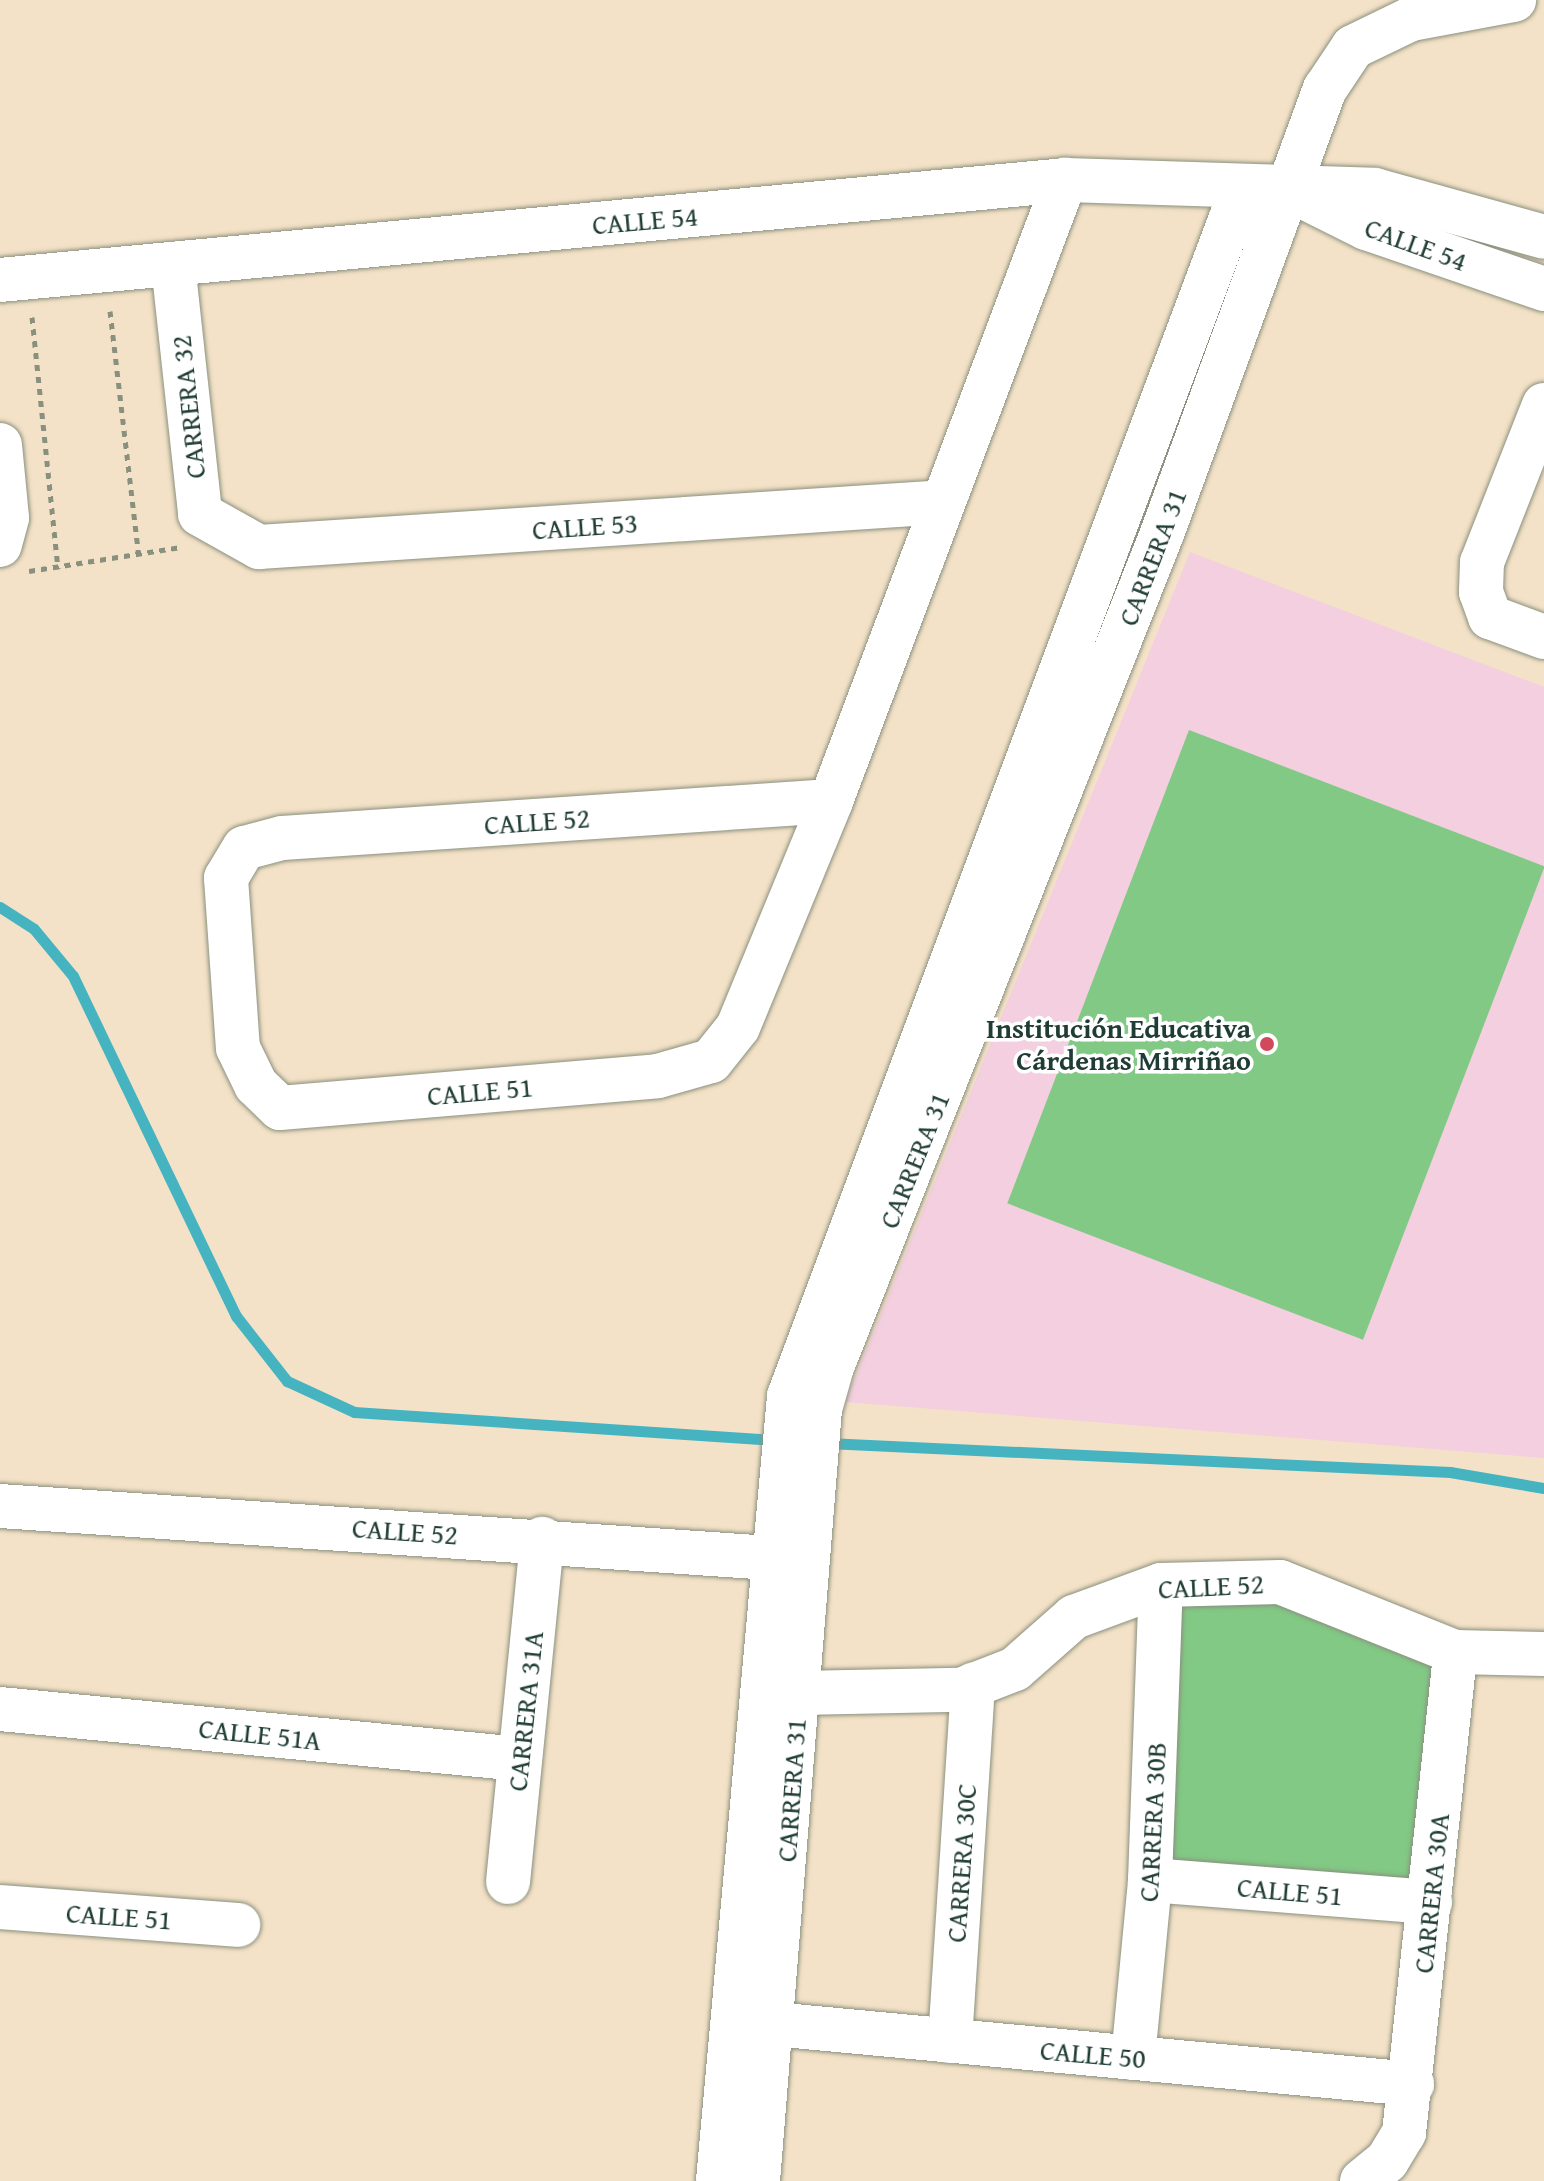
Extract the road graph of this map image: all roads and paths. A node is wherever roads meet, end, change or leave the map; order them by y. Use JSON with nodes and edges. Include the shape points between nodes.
{"nodes":[{"id":1,"x":1514,"y":0,"type":"edge"},
{"id":2,"x":1065,"y":180,"type":"junction"},
{"id":3,"x":1242,"y":188,"type":"junction"},
{"id":4,"x":1291,"y":190,"type":"junction"},
{"id":5,"x":1544,"y":237,"type":"edge"},
{"id":6,"x":173,"y":264,"type":"junction"},
{"id":7,"x":105,"y":270,"type":"junction"},
{"id":8,"x":14,"y":278,"type":"edge"},
{"id":9,"x":1544,"y":289,"type":"edge"},
{"id":10,"x":1544,"y":405,"type":"edge"},
{"id":11,"x":0,"y":445,"type":"edge"},
{"id":12,"x":943,"y":502,"type":"junction"},
{"id":13,"x":228,"y":536,"type":"junction"},
{"id":14,"x":0,"y":545,"type":"edge"},
{"id":15,"x":139,"y":557,"type":"junction"},
{"id":16,"x":1544,"y":637,"type":"edge"},
{"id":17,"x":831,"y":801,"type":"junction"},
{"id":18,"x":256,"y":1085,"type":"joint"},
{"id":19,"x":804,"y":1412,"type":"junction"},
{"id":20,"x":0,"y":1506,"type":"edge"},
{"id":21,"x":542,"y":1539,"type":"junction"},
{"id":22,"x":791,"y":1560,"type":"junction"},
{"id":23,"x":1161,"y":1585,"type":"junction"},
{"id":24,"x":1455,"y":1652,"type":"junction"},
{"id":25,"x":1544,"y":1654,"type":"edge"},
{"id":26,"x":973,"y":1685,"type":"junction"},
{"id":27,"x":798,"y":1693,"type":"junction"},
{"id":28,"x":0,"y":1709,"type":"edge"},
{"id":29,"x":520,"y":1759,"type":"junction"},
{"id":30,"x":1150,"y":1880,"type":"junction"},
{"id":31,"x":508,"y":1882,"type":"dead end"},
{"id":32,"x":1430,"y":1902,"type":"junction"},
{"id":33,"x":0,"y":1907,"type":"edge"},
{"id":34,"x":238,"y":1925,"type":"dead end"},
{"id":35,"x":773,"y":2024,"type":"junction"},
{"id":36,"x":950,"y":2041,"type":"junction"},
{"id":37,"x":1133,"y":2058,"type":"junction"},
{"id":38,"x":1412,"y":2084,"type":"junction"},
{"id":39,"x":718,"y":2181,"type":"edge"},
{"id":40,"x":758,"y":2181,"type":"edge"},
{"id":41,"x":1362,"y":2181,"type":"edge"}],
"edges":[{"from":1,"to":4,"type":"street","name":"CARRERA 31","via":[[1411,19],[1353,47],[1325,89]]},
{"from":2,"to":3,"type":"street","name":"CALLE 54"},
{"from":2,"to":6,"type":"street","name":"CALLE 54"},
{"from":2,"to":12,"type":"street"},
{"from":3,"to":4,"type":"street","name":"CALLE 54"},
{"from":3,"to":19,"type":"street","name":"CARRERA 31"},
{"from":4,"to":5,"type":"street","name":"CALLE 54","via":[[1375,190]]},
{"from":4,"to":9,"type":"street","name":"CALLE 54","via":[[1366,228]]},
{"from":4,"to":19,"type":"street","name":"CARRERA 31"},
{"from":6,"to":7,"type":"street","name":"CALLE 54"},
{"from":6,"to":13,"type":"street","name":"CARRERA 32","via":[[200,514]]},
{"from":7,"to":8,"type":"street","name":"CALLE 54"},
{"from":7,"to":15,"type":"path"},
{"from":8,"to":15,"type":"path","via":[[58,569]]},
{"from":10,"to":16,"type":"street","via":[[1482,562],[1490,617]]},
{"from":11,"to":14,"type":"street","via":[[7,518]]},
{"from":12,"to":13,"type":"street","name":"CALLE 53","via":[[259,547]]},
{"from":12,"to":17,"type":"street"},
{"from":13,"to":15,"type":"path"},
{"from":17,"to":18,"type":"street","name":"CALLE 51","via":[[738,1027],[711,1061],[658,1076],[280,1108]]},
{"from":17,"to":18,"type":"street","name":"CALLE 52","via":[[282,838],[244,848],[226,878],[238,1048]]},
{"from":19,"to":22,"type":"street","name":"CARRERA 31"},
{"from":20,"to":21,"type":"street","name":"CALLE 52"},
{"from":21,"to":22,"type":"street","name":"CALLE 52"},
{"from":21,"to":29,"type":"street","name":"CARRERA 31A"},
{"from":22,"to":27,"type":"street","name":"CARRERA 31"},
{"from":22,"to":39,"type":"street","name":"CARRERA 31"},
{"from":23,"to":24,"type":"street","name":"CALLE 52","via":[[1280,1582]]},
{"from":23,"to":26,"type":"street","name":"CALLE 52","via":[[1074,1617],[1015,1669]]},
{"from":23,"to":30,"type":"street","name":"CARRERA 30B"},
{"from":24,"to":25,"type":"street","name":"CALLE 52"},
{"from":24,"to":32,"type":"street","name":"CARRERA 30A"},
{"from":26,"to":27,"type":"street","name":"CALLE 52","via":[[914,1696]]},
{"from":26,"to":36,"type":"street","name":"CARRERA 30C"},
{"from":27,"to":35,"type":"street","name":"CARRERA 31"},
{"from":28,"to":29,"type":"street","name":"CALLE 51A"},
{"from":29,"to":31,"type":"street","name":"CARRERA 31A"},
{"from":30,"to":32,"type":"street","name":"CALLE 51"},
{"from":30,"to":37,"type":"street","name":"CARRERA 30B"},
{"from":32,"to":38,"type":"street","name":"CARRERA 30A"},
{"from":33,"to":34,"type":"street","name":"CALLE 51"},
{"from":35,"to":36,"type":"street","name":"CALLE 50"},
{"from":35,"to":40,"type":"street","name":"CARRERA 31"},
{"from":36,"to":37,"type":"street","name":"CALLE 50"},
{"from":37,"to":38,"type":"street","name":"CALLE 50"},
{"from":38,"to":41,"type":"street","name":"CARRERA 30A","via":[[1404,2133],[1387,2161]]}]}
